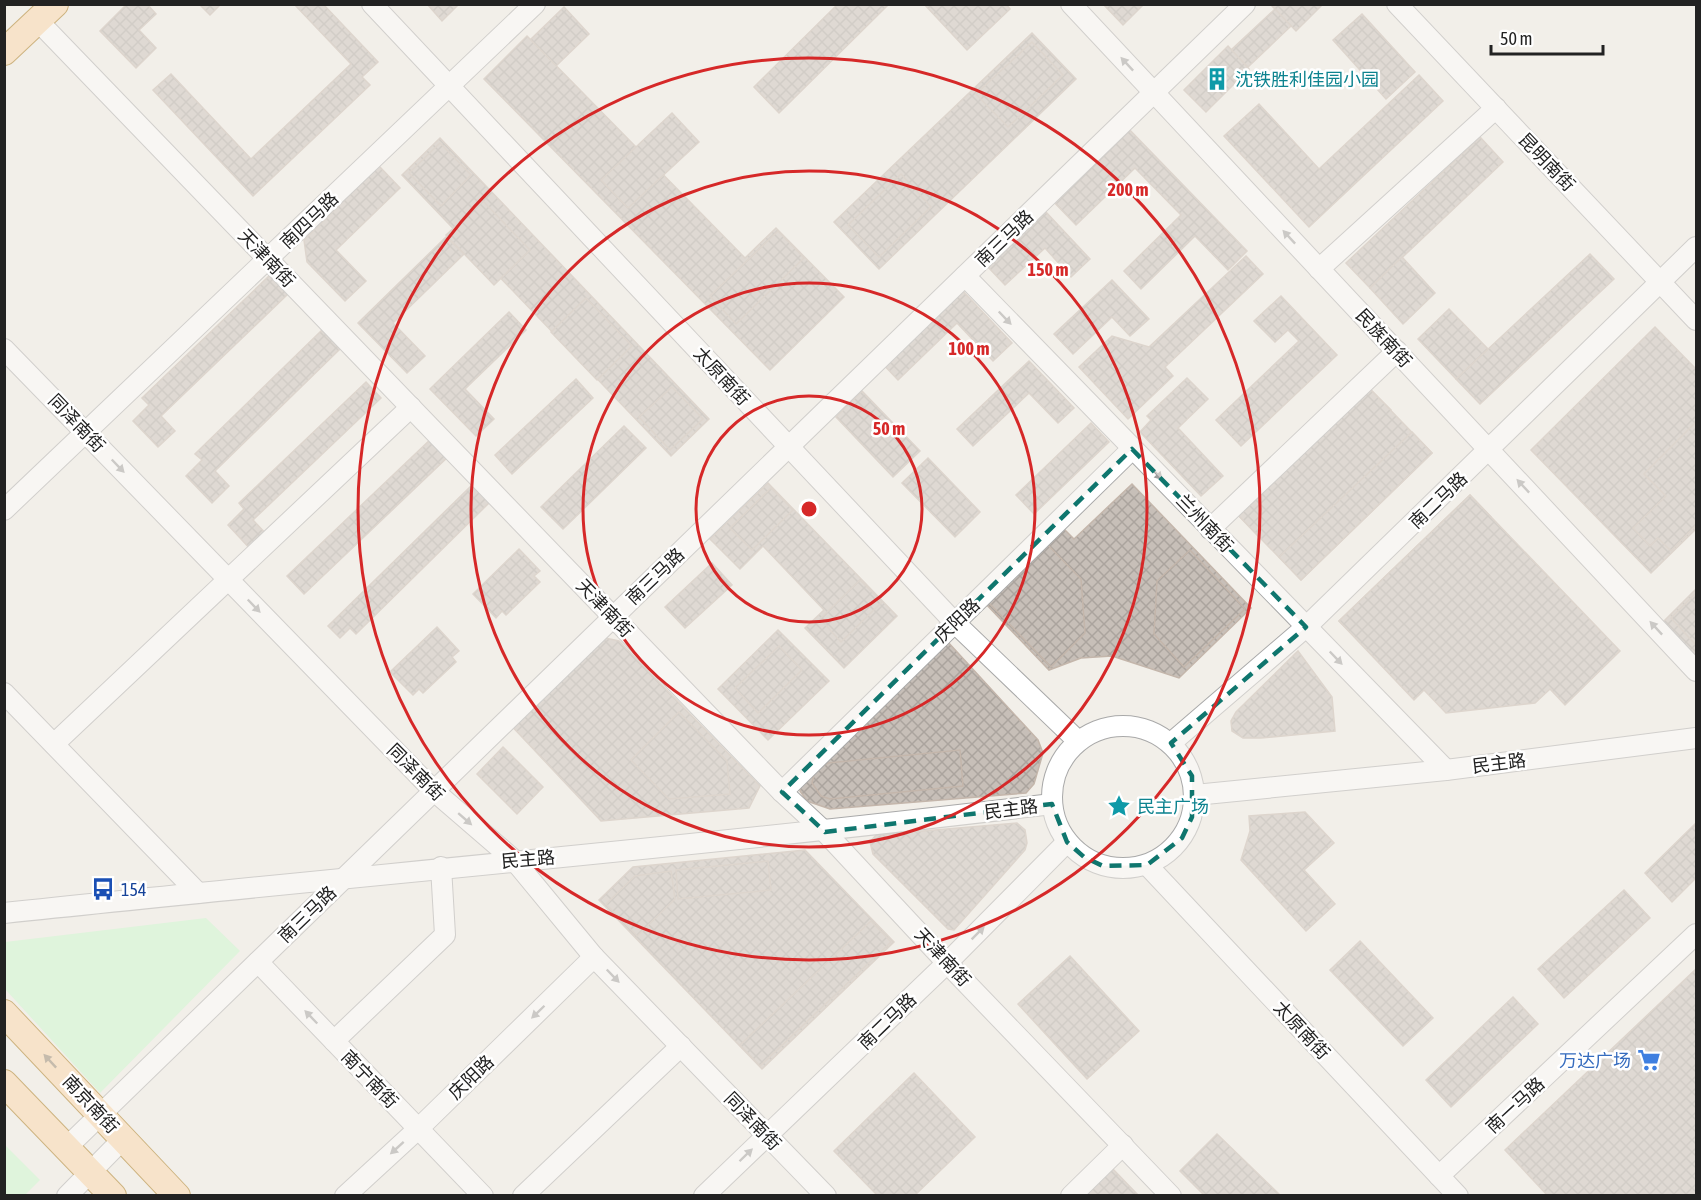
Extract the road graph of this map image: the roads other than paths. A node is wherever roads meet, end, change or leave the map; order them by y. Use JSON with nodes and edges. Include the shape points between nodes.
{"nodes":[{"id":1,"x":372,"y":4,"type":"edge"},
{"id":2,"x":535,"y":4,"type":"edge"},
{"id":3,"x":1071,"y":4,"type":"edge"},
{"id":4,"x":1245,"y":4,"type":"edge"},
{"id":5,"x":1397,"y":4,"type":"edge"},
{"id":6,"x":47,"y":13,"type":"edge"},
{"id":7,"x":4,"y":52,"type":"edge"},
{"id":8,"x":449,"y":86,"type":"junction"},
{"id":9,"x":1154,"y":93,"type":"junction"},
{"id":10,"x":1496,"y":108,"type":"junction"},
{"id":11,"x":1696,"y":247,"type":"edge"},
{"id":12,"x":268,"y":259,"type":"junction"},
{"id":13,"x":1320,"y":269,"type":"junction"},
{"id":14,"x":965,"y":276,"type":"junction"},
{"id":15,"x":1662,"y":283,"type":"junction"},
{"id":16,"x":1696,"y":320,"type":"edge"},
{"id":17,"x":4,"y":349,"type":"edge"},
{"id":18,"x":1397,"y":351,"type":"junction"},
{"id":19,"x":411,"y":407,"type":"junction"},
{"id":20,"x":86,"y":433,"type":"junction"},
{"id":21,"x":789,"y":447,"type":"junction"},
{"id":22,"x":1132,"y":448,"type":"junction"},
{"id":23,"x":1489,"y":450,"type":"junction"},
{"id":24,"x":4,"y":510,"type":"edge"},
{"id":25,"x":1210,"y":529,"type":"junction"},
{"id":26,"x":228,"y":579,"type":"junction"},
{"id":27,"x":613,"y":617,"type":"junction"},
{"id":28,"x":955,"y":623,"type":"junction"},
{"id":29,"x":1306,"y":627,"type":"junction"},
{"id":30,"x":1696,"y":671,"type":"edge"},
{"id":31,"x":4,"y":693,"type":"edge"},
{"id":32,"x":1696,"y":738,"type":"edge"},
{"id":33,"x":1078,"y":741,"type":"junction"},
{"id":34,"x":1171,"y":743,"type":"junction"},
{"id":35,"x":54,"y":744,"type":"junction"},
{"id":36,"x":1446,"y":770,"type":"junction"},
{"id":37,"x":434,"y":791,"type":"junction"},
{"id":38,"x":782,"y":792,"type":"junction"},
{"id":39,"x":1195,"y":795,"type":"junction"},
{"id":40,"x":1052,"y":804,"type":"junction"},
{"id":41,"x":825,"y":832,"type":"junction"},
{"id":42,"x":1067,"y":842,"type":"junction"},
{"id":43,"x":514,"y":860,"type":"junction"},
{"id":44,"x":1147,"y":865,"type":"junction"},
{"id":45,"x":441,"y":867,"type":"junction"},
{"id":46,"x":341,"y":881,"type":"junction"},
{"id":47,"x":198,"y":892,"type":"junction"},
{"id":48,"x":4,"y":913,"type":"edge"},
{"id":49,"x":1696,"y":934,"type":"edge"},
{"id":50,"x":594,"y":957,"type":"junction"},
{"id":51,"x":258,"y":962,"type":"junction"},
{"id":52,"x":947,"y":963,"type":"junction"},
{"id":53,"x":4,"y":1013,"type":"edge"},
{"id":54,"x":334,"y":1041,"type":"junction"},
{"id":55,"x":681,"y":1046,"type":"junction"},
{"id":56,"x":4,"y":1083,"type":"edge"},
{"id":57,"x":100,"y":1114,"type":"junction"},
{"id":58,"x":418,"y":1129,"type":"junction"},
{"id":59,"x":767,"y":1135,"type":"junction"},
{"id":60,"x":123,"y":1139,"type":"junction"},
{"id":61,"x":1123,"y":1145,"type":"junction"},
{"id":62,"x":66,"y":1148,"type":"junction"},
{"id":63,"x":91,"y":1172,"type":"junction"},
{"id":64,"x":1439,"y":1176,"type":"junction"},
{"id":65,"x":67,"y":1196,"type":"edge"},
{"id":66,"x":113,"y":1196,"type":"edge"},
{"id":67,"x":177,"y":1196,"type":"edge"},
{"id":68,"x":345,"y":1196,"type":"edge"},
{"id":69,"x":483,"y":1196,"type":"edge"},
{"id":70,"x":523,"y":1196,"type":"edge"},
{"id":71,"x":704,"y":1196,"type":"edge"},
{"id":72,"x":826,"y":1196,"type":"edge"},
{"id":73,"x":1071,"y":1196,"type":"edge"},
{"id":74,"x":1172,"y":1196,"type":"edge"},
{"id":75,"x":1458,"y":1196,"type":"edge"}],
"edges":[{"from":1,"to":8,"type":"street","name":"太原南街"},
{"from":2,"to":8,"type":"street","name":"南四马路"},
{"from":9,"to":3,"type":"street","name":"民族南街","one_way":true},
{"from":4,"to":9,"type":"street","name":"南三马路"},
{"from":5,"to":10,"type":"street","name":"昆明南街"},
{"from":6,"to":7,"type":"main road"},
{"from":6,"to":12,"type":"street","name":"天津南街"},
{"from":8,"to":12,"type":"street","name":"南四马路"},
{"from":8,"to":21,"type":"street","name":"太原南街"},
{"from":13,"to":9,"type":"street","name":"民族南街","one_way":true},
{"from":9,"to":14,"type":"street","name":"南三马路"},
{"from":10,"to":13,"type":"street"},
{"from":10,"to":15,"type":"street","name":"昆明南街"},
{"from":11,"to":15,"type":"street","name":"南二马路"},
{"from":12,"to":19,"type":"street","name":"天津南街"},
{"from":12,"to":20,"type":"street","name":"南四马路"},
{"from":13,"to":18,"type":"street","name":"民族南街"},
{"from":14,"to":21,"type":"street","name":"南三马路"},
{"from":14,"to":22,"type":"street","name":"兰州南街","one_way":true},
{"from":15,"to":16,"type":"street","name":"昆明南街"},
{"from":15,"to":23,"type":"street","name":"南二马路"},
{"from":17,"to":20,"type":"street","name":"同泽南街"},
{"from":18,"to":23,"type":"street","name":"民族南街"},
{"from":18,"to":25,"type":"street"},
{"from":19,"to":26,"type":"street"},
{"from":19,"to":27,"type":"street","name":"天津南街"},
{"from":20,"to":24,"type":"street","name":"南四马路"},
{"from":20,"to":26,"type":"street","name":"同泽南街","one_way":true},
{"from":21,"to":27,"type":"street","name":"南三马路"},
{"from":21,"to":28,"type":"street","name":"太原南街"},
{"from":22,"to":25,"type":"street","name":"兰州南街","one_way":true},
{"from":22,"to":28,"type":"street","name":"庆阳路"},
{"from":23,"to":29,"type":"street","name":"南二马路"},
{"from":30,"to":23,"type":"street","name":"民族南街","one_way":true},
{"from":25,"to":29,"type":"street","name":"兰州南街"},
{"from":26,"to":35,"type":"street"},
{"from":26,"to":37,"type":"street","name":"同泽南街","one_way":true},
{"from":27,"to":37,"type":"street","name":"南三马路"},
{"from":27,"to":38,"type":"street","name":"天津南街"},
{"from":28,"to":33,"type":"street","name":"太原南街"},
{"from":28,"to":38,"type":"street","name":"庆阳路"},
{"from":29,"to":34,"type":"street","name":"南二马路"},
{"from":29,"to":36,"type":"street","name":"兰州南街","one_way":true},
{"from":31,"to":35,"type":"street"},
{"from":32,"to":36,"type":"street","name":"民主路"},
{"from":33,"to":34,"type":"street","via":[[1105,728],[1135,726]]},
{"from":33,"to":40,"type":"street","via":[[1062,759],[1053,781]]},
{"from":34,"to":39,"type":"street","via":[[1184,758]]},
{"from":35,"to":47,"type":"street"},
{"from":36,"to":39,"type":"street","name":"民主路"},
{"from":37,"to":43,"type":"street","name":"同泽南街","one_way":true},
{"from":37,"to":46,"type":"street","name":"南三马路"},
{"from":38,"to":41,"type":"street","name":"天津南街"},
{"from":39,"to":44,"type":"street","via":[[1182,837],[1167,854]]},
{"from":40,"to":41,"type":"street","name":"民主路"},
{"from":40,"to":42,"type":"street"},
{"from":41,"to":43,"type":"street","name":"民主路"},
{"from":41,"to":52,"type":"street","name":"天津南街"},
{"from":42,"to":44,"type":"street","via":[[1083,857],[1104,866],[1125,869]]},
{"from":52,"to":42,"type":"street","name":"南二马路","one_way":true},
{"from":43,"to":45,"type":"street","name":"民主路"},
{"from":43,"to":50,"type":"street","name":"同泽南街"},
{"from":44,"to":64,"type":"street","name":"太原南街"},
{"from":45,"to":46,"type":"street","name":"民主路"},
{"from":45,"to":54,"type":"street","via":[[445,935]]},
{"from":46,"to":47,"type":"street","name":"民主路"},
{"from":46,"to":51,"type":"street","name":"南三马路"},
{"from":47,"to":48,"type":"street","name":"民主路"},
{"from":49,"to":64,"type":"street","name":"南一马路"},
{"from":50,"to":55,"type":"street","name":"同泽南街","one_way":true},
{"from":50,"to":58,"type":"street","name":"庆阳路","one_way":true},
{"from":54,"to":51,"type":"street","name":"南宁南街","one_way":true},
{"from":51,"to":57,"type":"street","name":"南三马路"},
{"from":52,"to":59,"type":"street","name":"南二马路"},
{"from":52,"to":61,"type":"street","name":"天津南街"},
{"from":57,"to":53,"type":"main road","name":"南京南街","one_way":true},
{"from":54,"to":58,"type":"street","name":"南宁南街"},
{"from":55,"to":59,"type":"street","name":"同泽南街"},
{"from":55,"to":70,"type":"street"},
{"from":56,"to":62,"type":"main road"},
{"from":57,"to":60,"type":"main road","name":"南京南街"},
{"from":57,"to":62,"type":"street","name":"南三马路"},
{"from":58,"to":68,"type":"street","name":"庆阳路","one_way":true},
{"from":58,"to":69,"type":"street","name":"南宁南街"},
{"from":71,"to":59,"type":"street","name":"南二马路","one_way":true},
{"from":59,"to":72,"type":"street","name":"同泽南街"},
{"from":60,"to":63,"type":"street"},
{"from":60,"to":67,"type":"main road","name":"南京南街"},
{"from":61,"to":73,"type":"street"},
{"from":61,"to":74,"type":"street","name":"天津南街"},
{"from":62,"to":63,"type":"main road"},
{"from":63,"to":65,"type":"street"},
{"from":63,"to":66,"type":"main road"},
{"from":64,"to":75,"type":"street","name":"太原南街"}]}
